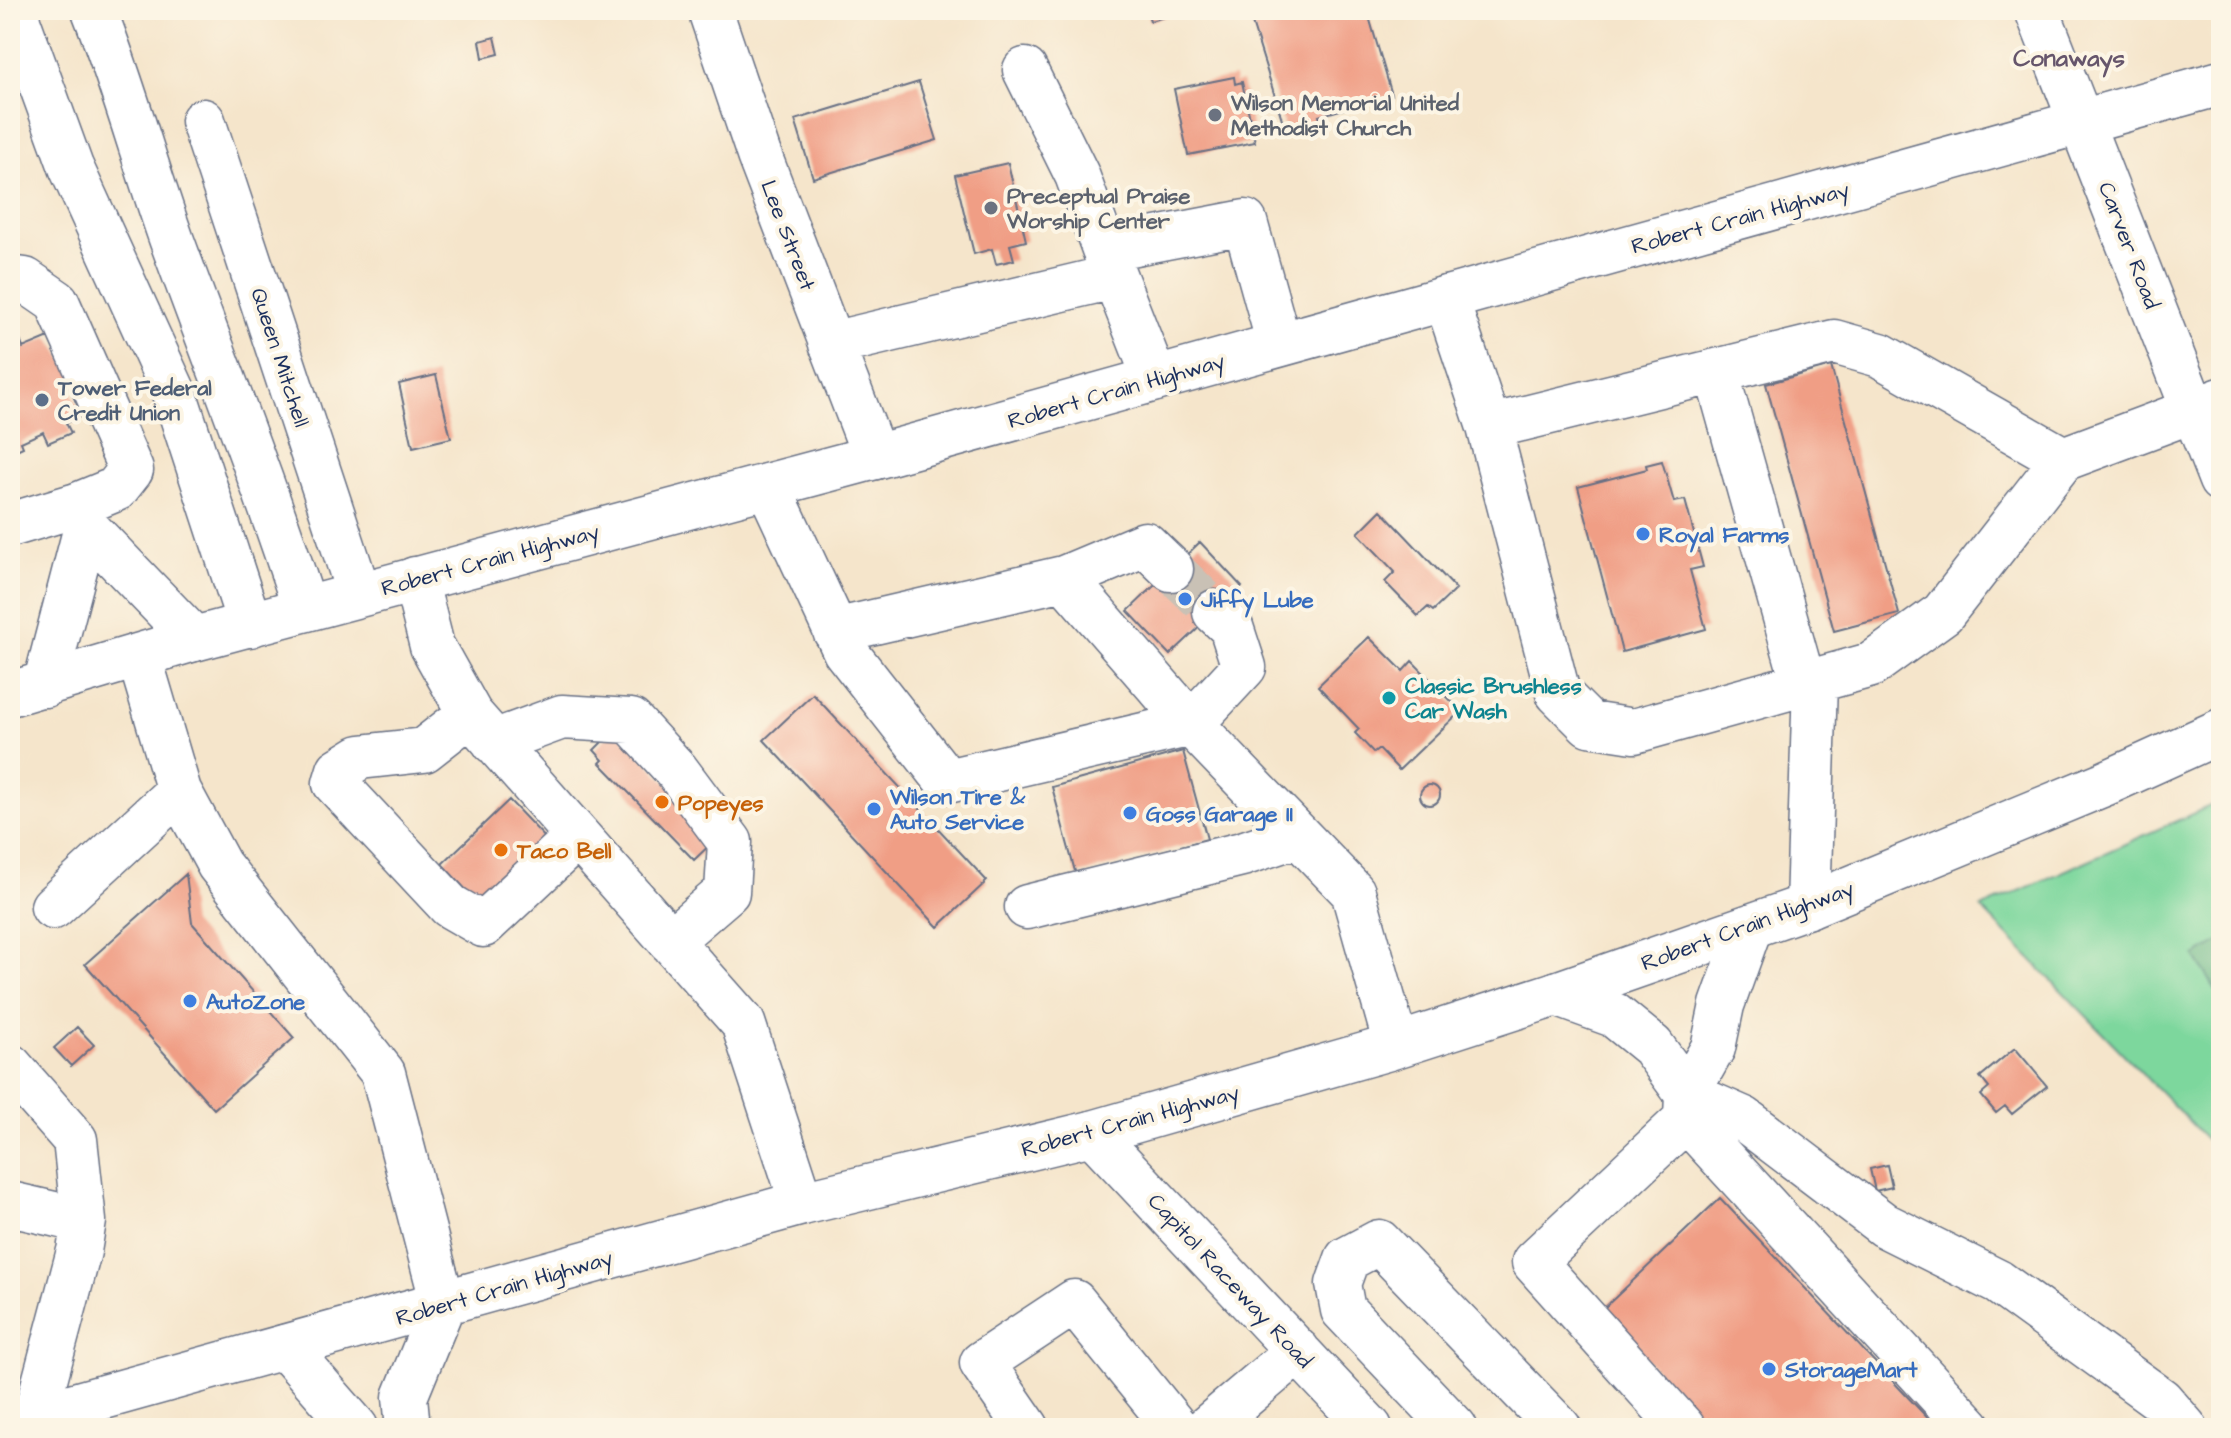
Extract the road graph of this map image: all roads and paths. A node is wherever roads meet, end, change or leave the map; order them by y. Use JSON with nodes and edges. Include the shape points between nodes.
{"nodes":[{"id":1,"x":14,"y":10,"type":"edge"},
{"id":2,"x":94,"y":10,"type":"edge"},
{"id":3,"x":710,"y":10,"type":"edge"},
{"id":4,"x":2037,"y":10,"type":"edge"},
{"id":5,"x":1025,"y":70,"type":"dead end"},
{"id":6,"x":2221,"y":83,"type":"edge"},
{"id":7,"x":203,"y":121,"type":"dead end"},
{"id":8,"x":2082,"y":123,"type":"junction"},
{"id":9,"x":1109,"y":263,"type":"junction"},
{"id":10,"x":10,"y":278,"type":"edge"},
{"id":11,"x":1446,"y":298,"type":"junction"},
{"id":12,"x":831,"y":344,"type":"junction"},
{"id":13,"x":1279,"y":344,"type":"junction"},
{"id":14,"x":1716,"y":371,"type":"junction"},
{"id":15,"x":1155,"y":379,"type":"junction"},
{"id":16,"x":2208,"y":405,"type":"edge"},
{"id":17,"x":1489,"y":427,"type":"junction"},
{"id":18,"x":875,"y":457,"type":"junction"},
{"id":19,"x":2063,"y":459,"type":"junction"},
{"id":20,"x":2221,"y":480,"type":"edge"},
{"id":21,"x":768,"y":486,"type":"junction"},
{"id":22,"x":81,"y":516,"type":"junction"},
{"id":23,"x":10,"y":525,"type":"edge"},
{"id":24,"x":1171,"y":569,"type":"tunnel mouth"},
{"id":25,"x":1064,"y":578,"type":"junction"},
{"id":26,"x":415,"y":579,"type":"junction"},
{"id":27,"x":359,"y":594,"type":"junction"},
{"id":28,"x":305,"y":609,"type":"junction"},
{"id":29,"x":1223,"y":619,"type":"tunnel mouth"},
{"id":30,"x":250,"y":625,"type":"junction"},
{"id":31,"x":835,"y":631,"type":"junction"},
{"id":32,"x":194,"y":639,"type":"junction"},
{"id":33,"x":139,"y":656,"type":"junction"},
{"id":34,"x":1810,"y":684,"type":"junction"},
{"id":35,"x":28,"y":690,"type":"edge"},
{"id":36,"x":1191,"y":724,"type":"junction"},
{"id":37,"x":482,"y":728,"type":"junction"},
{"id":38,"x":2221,"y":731,"type":"edge"},
{"id":39,"x":179,"y":791,"type":"junction"},
{"id":40,"x":1298,"y":835,"type":"junction"},
{"id":41,"x":578,"y":836,"type":"junction"},
{"id":42,"x":1808,"y":906,"type":"junction"},
{"id":43,"x":53,"y":907,"type":"dead end"},
{"id":44,"x":1027,"y":907,"type":"dead end"},
{"id":45,"x":1750,"y":927,"type":"junction"},
{"id":46,"x":670,"y":941,"type":"junction"},
{"id":47,"x":1556,"y":994,"type":"junction"},
{"id":48,"x":1396,"y":1045,"type":"junction"},
{"id":49,"x":10,"y":1066,"type":"edge"},
{"id":50,"x":1686,"y":1107,"type":"junction"},
{"id":51,"x":1092,"y":1133,"type":"junction"},
{"id":52,"x":802,"y":1203,"type":"junction"},
{"id":53,"x":10,"y":1204,"type":"edge"},
{"id":54,"x":84,"y":1221,"type":"junction"},
{"id":55,"x":443,"y":1304,"type":"junction"},
{"id":56,"x":285,"y":1347,"type":"junction"},
{"id":57,"x":1298,"y":1351,"type":"junction"},
{"id":58,"x":22,"y":1420,"type":"edge"},
{"id":59,"x":356,"y":1428,"type":"edge"},
{"id":60,"x":408,"y":1428,"type":"edge"},
{"id":61,"x":1027,"y":1428,"type":"edge"},
{"id":62,"x":1176,"y":1428,"type":"edge"},
{"id":63,"x":1207,"y":1428,"type":"edge"},
{"id":64,"x":1370,"y":1428,"type":"edge"},
{"id":65,"x":1455,"y":1428,"type":"edge"},
{"id":66,"x":1559,"y":1428,"type":"edge"},
{"id":67,"x":1683,"y":1428,"type":"edge"},
{"id":68,"x":1970,"y":1428,"type":"edge"},
{"id":69,"x":2185,"y":1428,"type":"edge"}],
"edges":[{"from":1,"to":30,"type":"main road","via":[[71,167],[175,395]]},
{"from":2,"to":28,"type":"main road"},
{"from":3,"to":12,"type":"main road","name":"Lee Street"},
{"from":4,"to":8,"type":"main road","name":"Carver Road"},
{"from":5,"to":9,"type":"main road","via":[[1077,175]]},
{"from":6,"to":8,"type":"main road","name":"Robert Crain Highway"},
{"from":7,"to":27,"type":"main road","name":"Queen Mitchell"},
{"from":8,"to":11,"type":"main road","name":"Robert Crain Highway"},
{"from":8,"to":16,"type":"main road","name":"Carver Road"},
{"from":9,"to":12,"type":"main road"},
{"from":9,"to":13,"type":"main road","via":[[1245,222]]},
{"from":9,"to":15,"type":"main road"},
{"from":10,"to":22,"type":"main road","via":[[25,280],[57,302],[131,470]]},
{"from":11,"to":13,"type":"main road","name":"Robert Crain Highway"},
{"from":11,"to":17,"type":"main road"},
{"from":12,"to":18,"type":"main road","name":"Lee Street"},
{"from":13,"to":15,"type":"main road","name":"Robert Crain Highway"},
{"from":14,"to":17,"type":"main road"},
{"from":14,"to":19,"type":"main road","via":[[1834,342],[1880,355]]},
{"from":14,"to":34,"type":"main road"},
{"from":15,"to":18,"type":"main road","name":"Robert Crain Highway"},
{"from":16,"to":19,"type":"main road"},
{"from":16,"to":20,"type":"main road","name":"Carver Road"},
{"from":17,"to":34,"type":"main road","via":[[1558,693],[1589,724],[1634,731]]},
{"from":18,"to":21,"type":"main road","name":"Robert Crain Highway"},
{"from":19,"to":34,"type":"main road","via":[[1943,613],[1871,665]]},
{"from":21,"to":26,"type":"main road","name":"Robert Crain Highway"},
{"from":21,"to":31,"type":"main road"},
{"from":22,"to":23,"type":"main road"},
{"from":22,"to":32,"type":"main road"},
{"from":22,"to":35,"type":"main road"},
{"from":24,"to":25,"type":"main road","via":[[1145,544]]},
{"from":25,"to":31,"type":"main road"},
{"from":25,"to":36,"type":"main road"},
{"from":26,"to":27,"type":"main road","name":"Robert Crain Highway"},
{"from":26,"to":37,"type":"main road","via":[[432,646]]},
{"from":27,"to":28,"type":"main road","name":"Robert Crain Highway"},
{"from":28,"to":30,"type":"main road","name":"Robert Crain Highway"},
{"from":29,"to":36,"type":"main road","via":[[1244,667]]},
{"from":30,"to":32,"type":"main road","name":"Robert Crain Highway"},
{"from":31,"to":36,"type":"main road","via":[[947,781]]},
{"from":32,"to":33,"type":"main road","name":"Robert Crain Highway"},
{"from":33,"to":35,"type":"main road","name":"Robert Crain Highway"},
{"from":33,"to":39,"type":"main road"},
{"from":34,"to":42,"type":"main road"},
{"from":36,"to":40,"type":"main road"},
{"from":37,"to":41,"type":"main road"},
{"from":37,"to":41,"type":"main road","via":[[424,750],[360,757],[339,770],[335,783],[450,906],[483,925]]},
{"from":37,"to":46,"type":"main road","via":[[562,717],[631,721],[677,771],[730,842],[727,892]]},
{"from":38,"to":42,"type":"main road","name":"Robert Crain Highway"},
{"from":39,"to":43,"type":"main road"},
{"from":39,"to":55,"type":"main road","via":[[219,865],[383,1073]]},
{"from":40,"to":44,"type":"main road"},
{"from":40,"to":48,"type":"main road","via":[[1353,892]]},
{"from":41,"to":46,"type":"main road"},
{"from":42,"to":45,"type":"main road","name":"Robert Crain Highway"},
{"from":45,"to":47,"type":"main road","name":"Robert Crain Highway"},
{"from":45,"to":50,"type":"main road","via":[[1713,1048]]},
{"from":46,"to":52,"type":"main road","via":[[743,1023]]},
{"from":47,"to":48,"type":"main road","name":"Robert Crain Highway"},
{"from":47,"to":50,"type":"main road","via":[[1614,1015],[1652,1046]]},
{"from":48,"to":51,"type":"main road","name":"Robert Crain Highway"},
{"from":49,"to":54,"type":"main road","via":[[75,1140]]},
{"from":50,"to":67,"type":"main road","via":[[1534,1262]]},
{"from":50,"to":68,"type":"main road"},
{"from":50,"to":69,"type":"main road","via":[[1744,1119],[1884,1225],[1998,1282],[2161,1400]]},
{"from":51,"to":52,"type":"main road","name":"Robert Crain Highway"},
{"from":51,"to":57,"type":"main road","name":"Capitol Raceway Road"},
{"from":52,"to":55,"type":"main road","name":"Robert Crain Highway"},
{"from":53,"to":54,"type":"main road"},
{"from":54,"to":58,"type":"main road","via":[[79,1251]]},
{"from":55,"to":56,"type":"main road","name":"Robert Crain Highway"},
{"from":55,"to":60,"type":"main road","via":[[405,1397]]},
{"from":56,"to":58,"type":"main road","name":"Robert Crain Highway"},
{"from":56,"to":59,"type":"main road"},
{"from":57,"to":63,"type":"main road"},
{"from":57,"to":64,"type":"main road","name":"Capitol Raceway Road"},
{"from":61,"to":62,"type":"main road","via":[[982,1363],[1074,1302]]},
{"from":65,"to":66,"type":"main road","via":[[1343,1310],[1338,1284],[1347,1259],[1379,1242]]}]}
